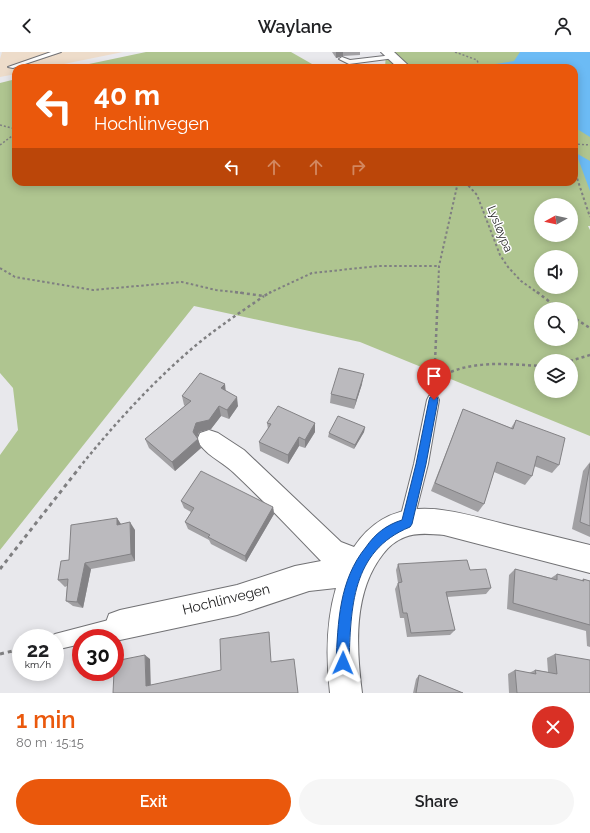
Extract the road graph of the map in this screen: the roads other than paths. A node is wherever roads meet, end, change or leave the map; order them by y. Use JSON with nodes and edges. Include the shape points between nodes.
{"nodes":[{"id":1,"x":58,"y":52,"type":"edge"},
{"id":2,"x":390,"y":55,"type":"edge"},
{"id":3,"x":342,"y":59,"type":"dead end"},
{"id":4,"x":20,"y":64,"type":"edge"},
{"id":5,"x":400,"y":64,"type":"edge"},
{"id":6,"x":434,"y":400,"type":"road end"},
{"id":7,"x":209,"y":440,"type":"dead end"},
{"id":8,"x":406,"y":524,"type":"junction"},
{"id":9,"x":590,"y":560,"type":"edge"},
{"id":10,"x":357,"y":569,"type":"junction"},
{"id":11,"x":120,"y":625,"type":"joint"},
{"id":12,"x":64,"y":640,"type":"edge"},
{"id":13,"x":346,"y":693,"type":"edge"}],
"edges":[{"from":1,"to":4,"type":"lane"},
{"from":2,"to":3,"type":"lane","via":[[349,62]]},
{"from":2,"to":5,"type":"street"},
{"from":6,"to":8,"type":"lane"},
{"from":7,"to":10,"type":"street","via":[[256,476],[332,552]]},
{"from":8,"to":9,"type":"street","via":[[431,521],[455,525]]},
{"from":8,"to":10,"type":"street","via":[[396,527],[380,538]]},
{"from":10,"to":11,"type":"street","name":"Hochlinvegen","via":[[319,574],[237,600]]},
{"from":10,"to":13,"type":"street","via":[[348,599],[344,628],[343,672]]},
{"from":11,"to":12,"type":"lane"}]}
